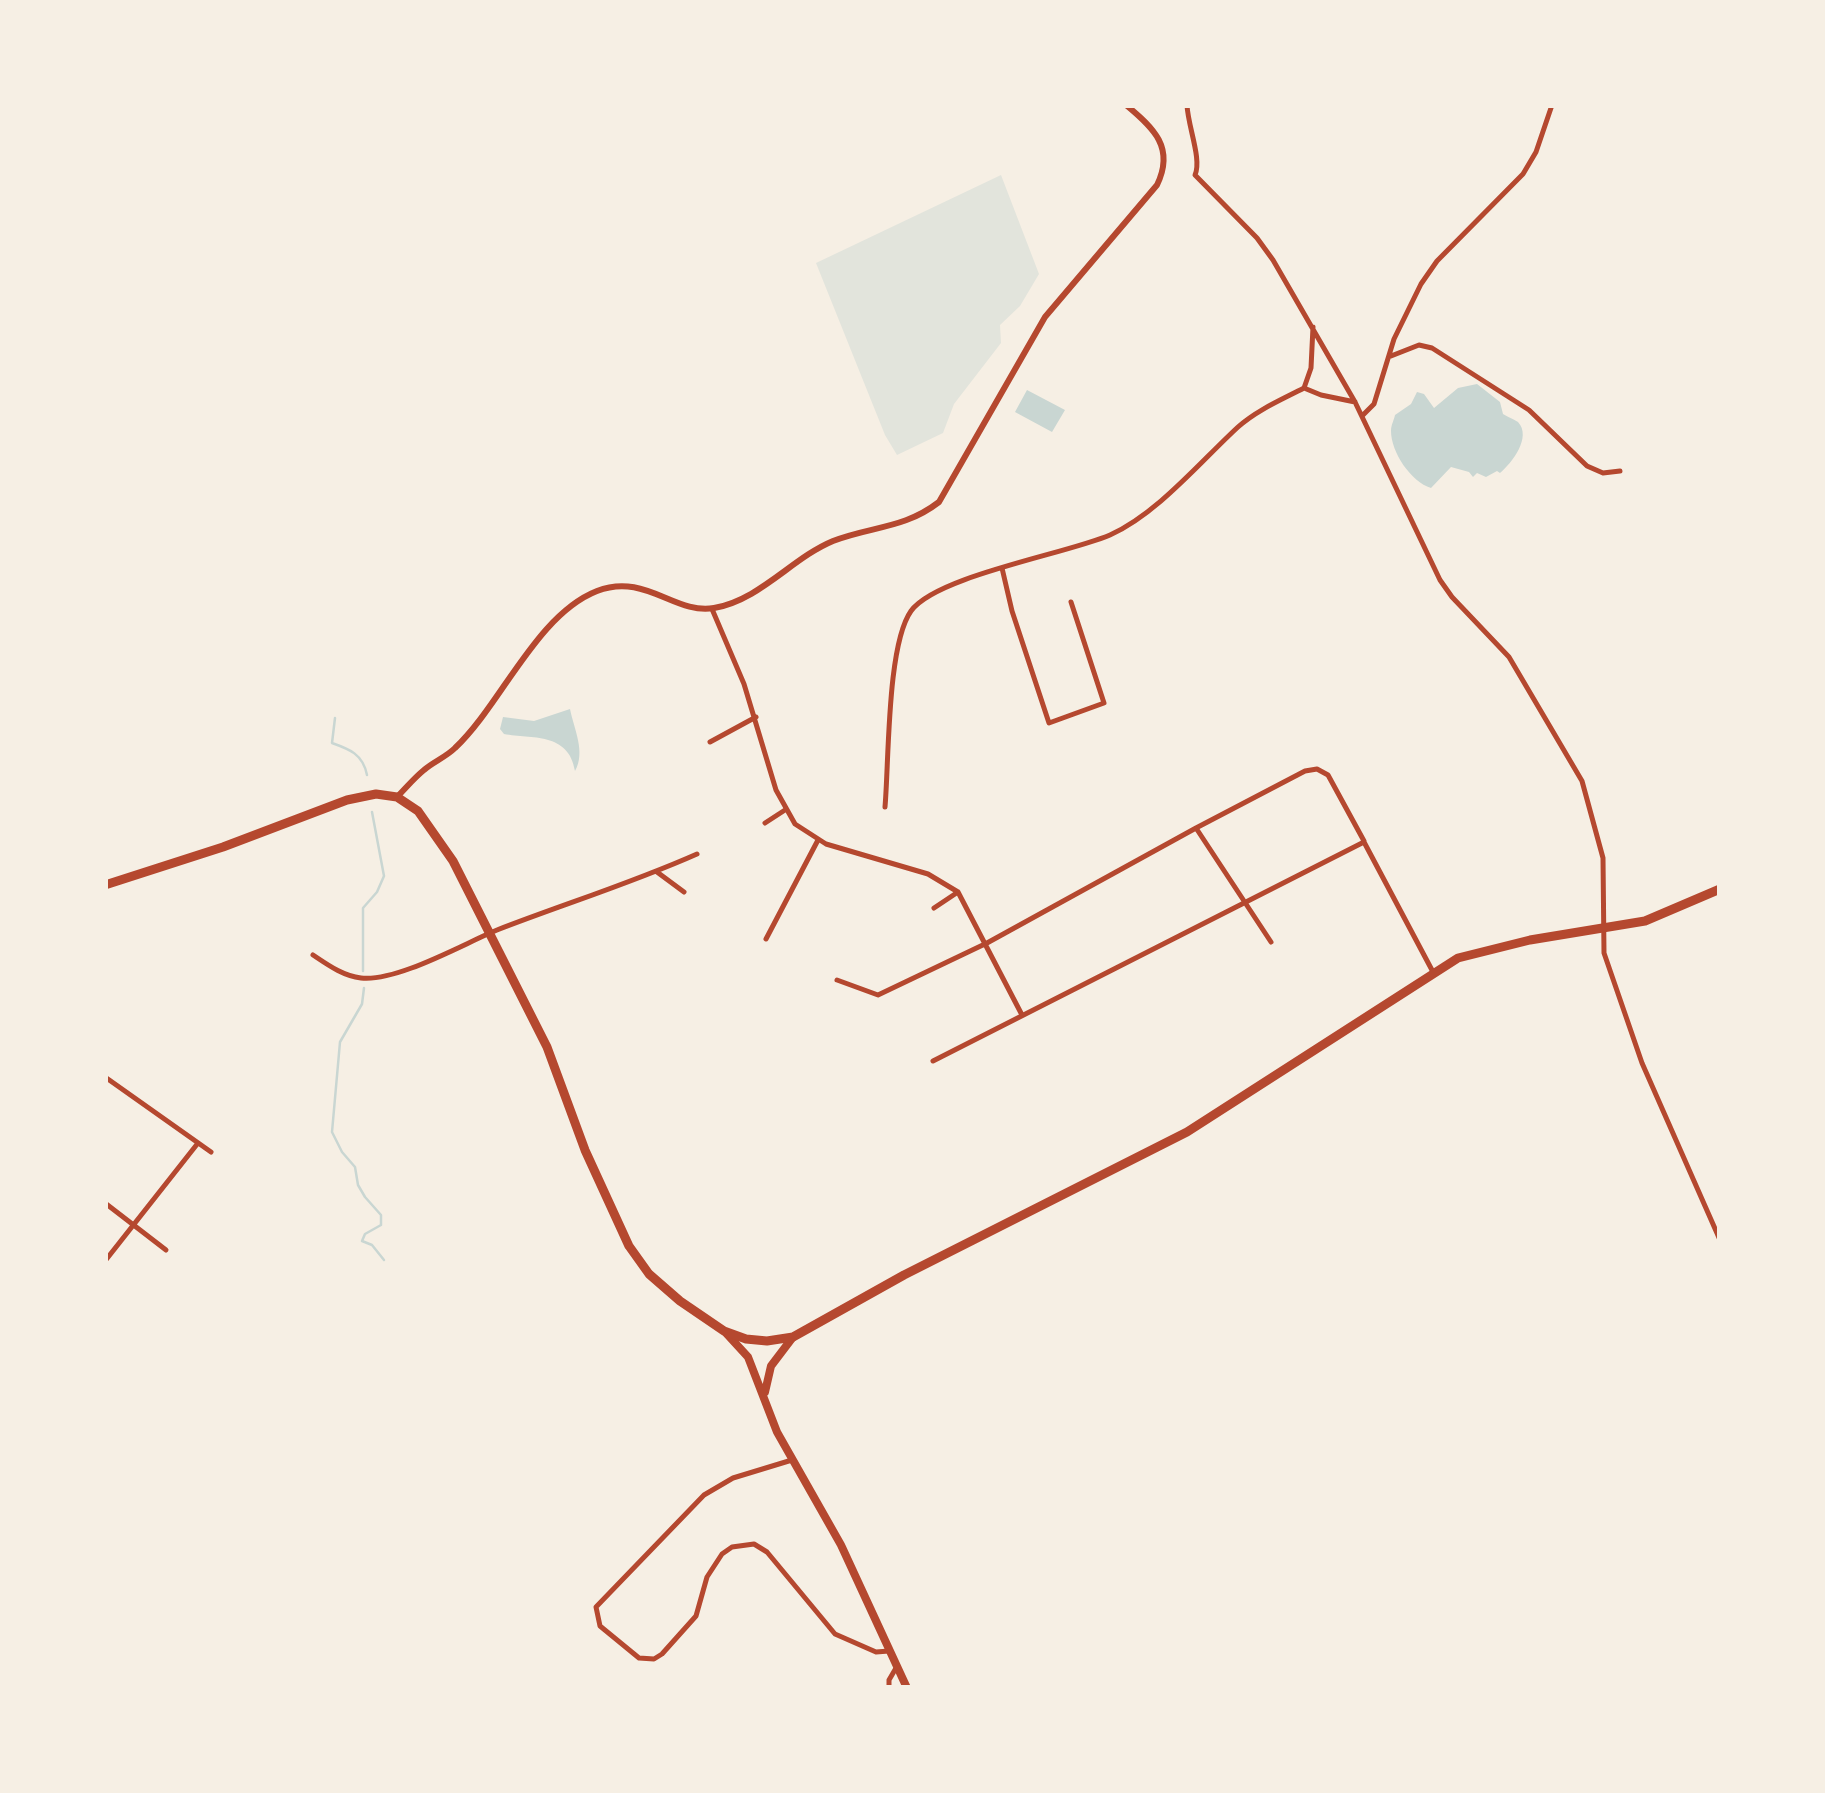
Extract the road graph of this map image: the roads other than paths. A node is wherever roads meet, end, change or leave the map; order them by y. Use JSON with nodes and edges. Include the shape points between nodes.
{"nodes":[{"id":1,"x":1126,"y":105,"type":"edge"},
{"id":2,"x":1188,"y":105,"type":"edge"},
{"id":3,"x":1552,"y":105,"type":"edge"},
{"id":4,"x":1313,"y":326,"type":"junction"},
{"id":5,"x":1391,"y":356,"type":"junction"},
{"id":6,"x":1304,"y":388,"type":"junction"},
{"id":7,"x":1354,"y":402,"type":"junction"},
{"id":8,"x":1361,"y":416,"type":"junction"},
{"id":9,"x":1620,"y":471,"type":"dead end"},
{"id":10,"x":1002,"y":568,"type":"junction"},
{"id":11,"x":1071,"y":602,"type":"dead end"},
{"id":12,"x":712,"y":609,"type":"junction"},
{"id":13,"x":756,"y":717,"type":"junction"},
{"id":14,"x":710,"y":742,"type":"dead end"},
{"id":15,"x":397,"y":797,"type":"junction"},
{"id":16,"x":885,"y":806,"type":"dead end"},
{"id":17,"x":785,"y":810,"type":"junction"},
{"id":18,"x":766,"y":823,"type":"dead end"},
{"id":19,"x":1196,"y":828,"type":"junction"},
{"id":20,"x":818,"y":840,"type":"junction"},
{"id":21,"x":1364,"y":842,"type":"junction"},
{"id":22,"x":697,"y":854,"type":"dead end"},
{"id":23,"x":657,"y":872,"type":"junction"},
{"id":24,"x":105,"y":885,"type":"edge"},
{"id":25,"x":1720,"y":889,"type":"edge"},
{"id":26,"x":684,"y":892,"type":"dead end"},
{"id":27,"x":958,"y":892,"type":"junction"},
{"id":28,"x":1245,"y":904,"type":"junction"},
{"id":29,"x":934,"y":908,"type":"dead end"},
{"id":30,"x":1603,"y":928,"type":"junction"},
{"id":31,"x":491,"y":933,"type":"junction"},
{"id":32,"x":766,"y":940,"type":"dead end"},
{"id":33,"x":1271,"y":942,"type":"dead end"},
{"id":34,"x":987,"y":944,"type":"junction"},
{"id":35,"x":314,"y":955,"type":"dead end"},
{"id":36,"x":1433,"y":972,"type":"junction"},
{"id":37,"x":837,"y":980,"type":"dead end"},
{"id":38,"x":1022,"y":1015,"type":"junction"},
{"id":39,"x":934,"y":1061,"type":"dead end"},
{"id":40,"x":105,"y":1077,"type":"edge"},
{"id":41,"x":198,"y":1143,"type":"junction"},
{"id":42,"x":211,"y":1152,"type":"dead end"},
{"id":43,"x":105,"y":1202,"type":"edge"},
{"id":44,"x":132,"y":1226,"type":"junction"},
{"id":45,"x":1720,"y":1240,"type":"edge"},
{"id":46,"x":166,"y":1250,"type":"dead end"},
{"id":47,"x":105,"y":1261,"type":"edge"},
{"id":48,"x":724,"y":1331,"type":"junction"},
{"id":49,"x":793,"y":1336,"type":"junction"},
{"id":50,"x":764,"y":1397,"type":"junction"},
{"id":51,"x":792,"y":1460,"type":"junction"},
{"id":52,"x":892,"y":1650,"type":"junction"},
{"id":53,"x":898,"y":1666,"type":"junction"},
{"id":54,"x":889,"y":1688,"type":"edge"},
{"id":55,"x":907,"y":1688,"type":"edge"}],
"edges":[{"from":1,"to":12,"type":"street","via":[[1147,123],[1165,155],[1157,186],[1044,317],[939,502],[900,524],[834,541],[752,593]]},
{"from":2,"to":4,"type":"street","via":[[1200,161],[1195,175],[1257,238]]},
{"from":3,"to":5,"type":"street","via":[[1523,174],[1421,284]]},
{"from":4,"to":6,"type":"street"},
{"from":4,"to":7,"type":"street"},
{"from":5,"to":8,"type":"street","via":[[1374,404]]},
{"from":5,"to":9,"type":"street","via":[[1419,345],[1432,348],[1529,410],[1587,466]]},
{"from":6,"to":7,"type":"street"},
{"from":6,"to":10,"type":"street","via":[[1254,414],[1121,530]]},
{"from":7,"to":8,"type":"street"},
{"from":8,"to":30,"type":"street","via":[[1440,580],[1508,657],[1582,782],[1603,858]]},
{"from":10,"to":11,"type":"street","via":[[1049,722],[1104,703]]},
{"from":10,"to":16,"type":"street","via":[[924,599],[907,618],[896,662]]},
{"from":12,"to":13,"type":"street"},
{"from":12,"to":15,"type":"street","via":[[617,585],[575,603],[551,623],[455,748]]},
{"from":13,"to":14,"type":"street"},
{"from":13,"to":17,"type":"street"},
{"from":15,"to":24,"type":"highway","via":[[347,800]]},
{"from":15,"to":31,"type":"highway","via":[[431,826]]},
{"from":17,"to":18,"type":"street"},
{"from":17,"to":20,"type":"street"},
{"from":19,"to":21,"type":"street","via":[[1317,770],[1328,775]]},
{"from":19,"to":28,"type":"street"},
{"from":19,"to":34,"type":"street"},
{"from":20,"to":27,"type":"street","via":[[928,874]]},
{"from":20,"to":32,"type":"street"},
{"from":21,"to":28,"type":"street"},
{"from":21,"to":36,"type":"street"},
{"from":22,"to":23,"type":"street"},
{"from":23,"to":26,"type":"street"},
{"from":23,"to":31,"type":"street"},
{"from":25,"to":30,"type":"highway","via":[[1645,921]]},
{"from":27,"to":29,"type":"street"},
{"from":27,"to":34,"type":"street"},
{"from":28,"to":33,"type":"street"},
{"from":28,"to":38,"type":"street"},
{"from":30,"to":36,"type":"highway","via":[[1480,951]]},
{"from":30,"to":45,"type":"street","via":[[1604,953],[1642,1064]]},
{"from":31,"to":35,"type":"street","via":[[431,961],[363,978]]},
{"from":31,"to":48,"type":"highway","via":[[547,1047],[629,1246],[661,1286]]},
{"from":34,"to":37,"type":"street","via":[[878,995]]},
{"from":34,"to":38,"type":"street"},
{"from":36,"to":49,"type":"highway","via":[[1187,1132]]},
{"from":38,"to":39,"type":"street"},
{"from":40,"to":41,"type":"street"},
{"from":41,"to":42,"type":"street"},
{"from":41,"to":44,"type":"street"},
{"from":43,"to":44,"type":"street"},
{"from":44,"to":46,"type":"street"},
{"from":44,"to":47,"type":"street"},
{"from":48,"to":49,"type":"highway","via":[[758,1341]]},
{"from":48,"to":50,"type":"main road","via":[[748,1358]]},
{"from":49,"to":50,"type":"main road","via":[[771,1366]]},
{"from":50,"to":51,"type":"main road"},
{"from":51,"to":52,"type":"main road"},
{"from":51,"to":52,"type":"street","via":[[733,1478],[704,1495],[596,1608],[600,1626],[639,1658],[654,1659],[696,1616],[722,1554],[754,1544],[834,1634],[876,1652]]},
{"from":52,"to":53,"type":"main road"},
{"from":53,"to":54,"type":"street"},
{"from":53,"to":55,"type":"main road"}]}
